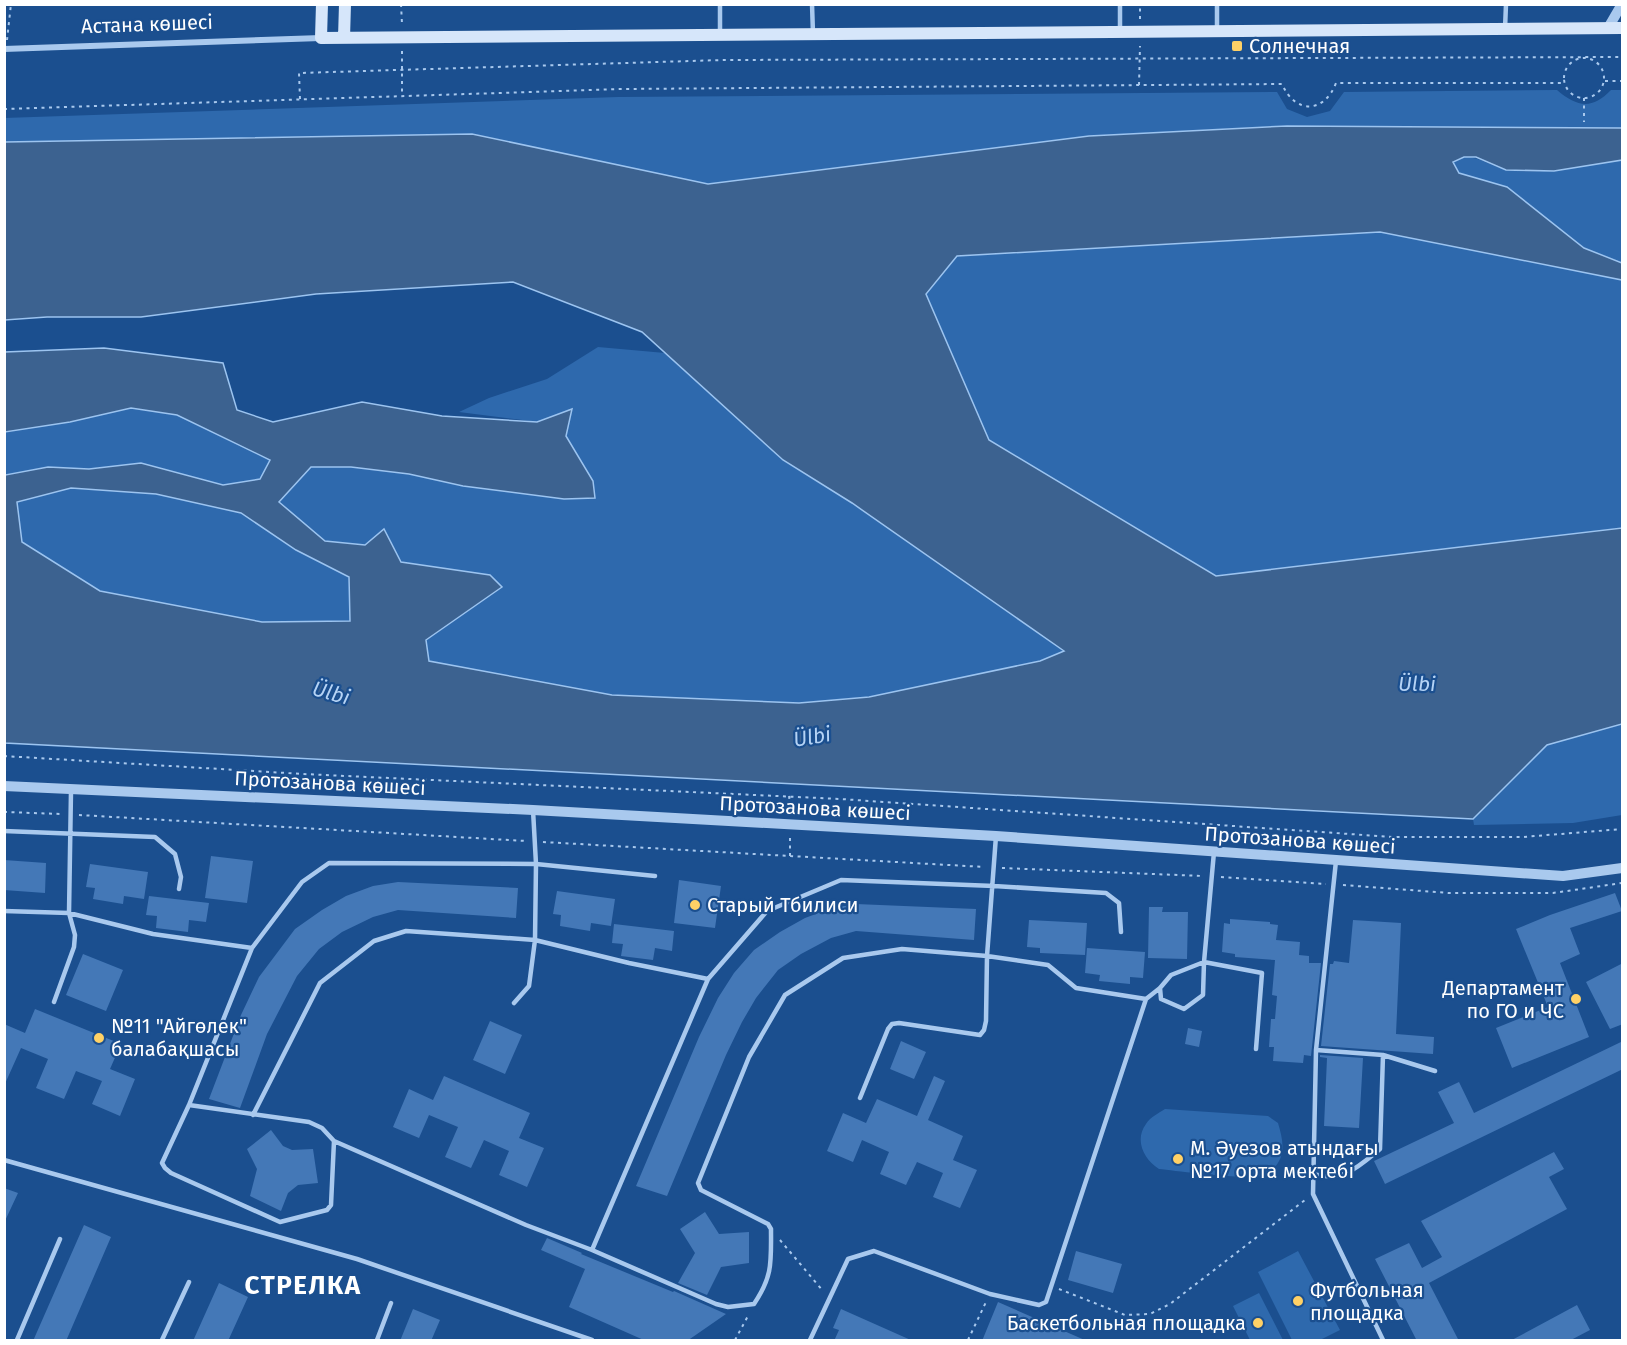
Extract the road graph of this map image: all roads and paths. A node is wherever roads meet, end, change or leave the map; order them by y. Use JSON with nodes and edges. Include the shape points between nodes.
{"nodes":[{"id":1,"x":11,"y":4,"type":"edge"},
{"id":2,"x":322,"y":4,"type":"edge"},
{"id":3,"x":345,"y":4,"type":"edge"},
{"id":4,"x":720,"y":4,"type":"edge"},
{"id":5,"x":812,"y":4,"type":"edge"},
{"id":6,"x":1120,"y":4,"type":"edge"},
{"id":7,"x":1217,"y":4,"type":"edge"},
{"id":8,"x":1506,"y":4,"type":"edge"},
{"id":9,"x":1622,"y":4,"type":"edge"},
{"id":10,"x":1608,"y":28,"type":"junction"},
{"id":11,"x":1623,"y":28,"type":"edge"},
{"id":12,"x":1506,"y":29,"type":"junction"},
{"id":13,"x":1217,"y":31,"type":"junction"},
{"id":14,"x":1120,"y":32,"type":"junction"},
{"id":15,"x":813,"y":34,"type":"junction"},
{"id":16,"x":720,"y":35,"type":"junction"},
{"id":17,"x":321,"y":38,"type":"junction"},
{"id":18,"x":344,"y":38,"type":"junction"},
{"id":19,"x":5,"y":49,"type":"edge"},
{"id":20,"x":1584,"y":57,"type":"junction"},
{"id":21,"x":1623,"y":57,"type":"edge"},
{"id":22,"x":402,"y":69,"type":"junction"},
{"id":23,"x":1605,"y":81,"type":"junction"},
{"id":24,"x":1623,"y":81,"type":"edge"},
{"id":25,"x":1564,"y":83,"type":"junction"},
{"id":26,"x":402,"y":96,"type":"junction"},
{"id":27,"x":1584,"y":98,"type":"junction"},
{"id":28,"x":300,"y":99,"type":"junction"},
{"id":29,"x":4,"y":109,"type":"edge"},
{"id":30,"x":1584,"y":122,"type":"dead end"},
{"id":31,"x":4,"y":756,"type":"edge"},
{"id":32,"x":4,"y":786,"type":"edge"},
{"id":33,"x":71,"y":790,"type":"junction"},
{"id":34,"x":533,"y":810,"type":"junction"},
{"id":35,"x":4,"y":812,"type":"edge"},
{"id":36,"x":70,"y":815,"type":"junction"},
{"id":37,"x":1623,"y":829,"type":"edge"},
{"id":38,"x":4,"y":831,"type":"edge"},
{"id":39,"x":69,"y":835,"type":"junction"},
{"id":40,"x":996,"y":836,"type":"junction"},
{"id":41,"x":533,"y":842,"type":"junction"},
{"id":42,"x":1214,"y":852,"type":"junction"},
{"id":43,"x":1336,"y":861,"type":"junction"},
{"id":44,"x":536,"y":864,"type":"junction"},
{"id":45,"x":994,"y":867,"type":"junction"},
{"id":46,"x":1623,"y":868,"type":"edge"},
{"id":47,"x":655,"y":876,"type":"dead end"},
{"id":48,"x":1212,"y":876,"type":"junction"},
{"id":49,"x":1623,"y":883,"type":"edge"},
{"id":50,"x":1333,"y":885,"type":"junction"},
{"id":51,"x":994,"y":886,"type":"junction"},
{"id":52,"x":179,"y":889,"type":"dead end"},
{"id":53,"x":4,"y":911,"type":"edge"},
{"id":54,"x":69,"y":913,"type":"junction"},
{"id":55,"x":1121,"y":932,"type":"dead end"},
{"id":56,"x":535,"y":940,"type":"junction"},
{"id":57,"x":252,"y":948,"type":"junction"},
{"id":58,"x":987,"y":956,"type":"junction"},
{"id":59,"x":1204,"y":962,"type":"junction"},
{"id":60,"x":708,"y":979,"type":"junction"},
{"id":61,"x":1160,"y":988,"type":"junction"},
{"id":62,"x":1146,"y":999,"type":"junction"},
{"id":63,"x":54,"y":1002,"type":"dead end"},
{"id":64,"x":514,"y":1003,"type":"dead end"},
{"id":65,"x":1256,"y":1049,"type":"dead end"},
{"id":66,"x":1316,"y":1050,"type":"junction"},
{"id":67,"x":1383,"y":1055,"type":"junction"},
{"id":68,"x":1435,"y":1071,"type":"dead end"},
{"id":69,"x":860,"y":1098,"type":"dead end"},
{"id":70,"x":189,"y":1105,"type":"junction"},
{"id":71,"x":253,"y":1115,"type":"junction"},
{"id":72,"x":334,"y":1141,"type":"junction"},
{"id":73,"x":4,"y":1160,"type":"edge"},
{"id":74,"x":1312,"y":1174,"type":"junction"},
{"id":75,"x":1313,"y":1194,"type":"junction"},
{"id":76,"x":771,"y":1229,"type":"junction"},
{"id":77,"x":60,"y":1239,"type":"dead end"},
{"id":78,"x":592,"y":1250,"type":"junction"},
{"id":79,"x":189,"y":1282,"type":"dead end"},
{"id":80,"x":1051,"y":1286,"type":"junction"},
{"id":81,"x":990,"y":1294,"type":"junction"},
{"id":82,"x":830,"y":1299,"type":"junction"},
{"id":83,"x":391,"y":1303,"type":"dead end"},
{"id":84,"x":754,"y":1304,"type":"junction"},
{"id":85,"x":17,"y":1341,"type":"edge"},
{"id":86,"x":162,"y":1341,"type":"edge"},
{"id":87,"x":377,"y":1341,"type":"edge"},
{"id":88,"x":592,"y":1341,"type":"edge"},
{"id":89,"x":735,"y":1341,"type":"edge"},
{"id":90,"x":810,"y":1341,"type":"edge"},
{"id":91,"x":968,"y":1341,"type":"edge"},
{"id":92,"x":1383,"y":1341,"type":"edge"}],
"edges":[{"from":1,"to":19,"type":"path"},
{"from":2,"to":17,"type":"main road"},
{"from":3,"to":18,"type":"main road"},
{"from":4,"to":16,"type":"lane"},
{"from":5,"to":15,"type":"lane"},
{"from":6,"to":14,"type":"lane"},
{"from":7,"to":13,"type":"lane"},
{"from":8,"to":12,"type":"lane"},
{"from":9,"to":10,"type":"street"},
{"from":10,"to":11,"type":"main road","name":"Астана көшесі"},
{"from":10,"to":12,"type":"main road","name":"Астана көшесі"},
{"from":12,"to":13,"type":"main road","name":"Астана көшесі"},
{"from":13,"to":14,"type":"main road","name":"Астана көшесі"},
{"from":14,"to":15,"type":"main road","name":"Астана көшесі"},
{"from":15,"to":16,"type":"main road","name":"Астана көшесі"},
{"from":16,"to":18,"type":"main road","name":"Астана көшесі"},
{"from":17,"to":18,"type":"main road","name":"Астана көшесі"},
{"from":17,"to":19,"type":"street","name":"Астана көшесі"},
{"from":20,"to":21,"type":"path"},
{"from":20,"to":22,"type":"path","via":[[735,60]]},
{"from":20,"to":23,"type":"path","via":[[1600,64]]},
{"from":20,"to":25,"type":"path","via":[[1566,68]]},
{"from":22,"to":26,"type":"path"},
{"from":22,"to":28,"type":"path","via":[[299,74]]},
{"from":23,"to":24,"type":"path"},
{"from":23,"to":27,"type":"path","via":[[1595,95]]},
{"from":25,"to":26,"type":"path","via":[[1336,83],[1331,95],[1311,107],[1288,97],[1282,84],[622,89]]},
{"from":25,"to":27,"type":"path","via":[[1573,95]]},
{"from":26,"to":28,"type":"path"},
{"from":27,"to":30,"type":"path"},
{"from":28,"to":29,"type":"path"},
{"from":31,"to":37,"type":"path","via":[[841,800],[1393,837],[1523,837]]},
{"from":32,"to":33,"type":"street","name":"Протозанова көшесі"},
{"from":33,"to":34,"type":"street","name":"Протозанова көшесі"},
{"from":33,"to":36,"type":"lane"},
{"from":34,"to":40,"type":"street","name":"Протозанова көшесі"},
{"from":34,"to":41,"type":"lane"},
{"from":35,"to":36,"type":"path"},
{"from":36,"to":39,"type":"lane"},
{"from":36,"to":41,"type":"path"},
{"from":38,"to":39,"type":"lane"},
{"from":39,"to":52,"type":"lane","via":[[155,837],[175,854],[181,877]]},
{"from":39,"to":54,"type":"lane"},
{"from":40,"to":42,"type":"street","name":"Протозанова көшесі"},
{"from":40,"to":45,"type":"lane"},
{"from":41,"to":44,"type":"lane"},
{"from":41,"to":45,"type":"path"},
{"from":42,"to":43,"type":"street","name":"Протозанова көшесі"},
{"from":42,"to":48,"type":"lane"},
{"from":43,"to":46,"type":"street","name":"Протозанова көшесі","via":[[1563,876]]},
{"from":43,"to":50,"type":"lane"},
{"from":44,"to":47,"type":"lane"},
{"from":44,"to":56,"type":"lane"},
{"from":44,"to":57,"type":"lane","via":[[329,863],[302,882]]},
{"from":45,"to":48,"type":"path"},
{"from":45,"to":51,"type":"lane"},
{"from":48,"to":50,"type":"path"},
{"from":48,"to":59,"type":"lane"},
{"from":49,"to":50,"type":"path","via":[[1553,893],[1449,893]]},
{"from":50,"to":66,"type":"lane"},
{"from":51,"to":55,"type":"lane","via":[[1106,893],[1119,903]]},
{"from":51,"to":58,"type":"lane"},
{"from":51,"to":60,"type":"lane","via":[[842,880],[766,911]]},
{"from":53,"to":54,"type":"lane"},
{"from":54,"to":57,"type":"lane","via":[[153,934]]},
{"from":54,"to":63,"type":"lane","via":[[74,947]]},
{"from":56,"to":60,"type":"lane"},
{"from":56,"to":64,"type":"lane","via":[[529,986]]},
{"from":56,"to":71,"type":"lane","via":[[406,931],[374,940],[320,983]]},
{"from":57,"to":70,"type":"lane"},
{"from":58,"to":62,"type":"lane","via":[[1048,965],[1076,988]]},
{"from":58,"to":69,"type":"lane","via":[[986,1022],[980,1035],[892,1024]]},
{"from":58,"to":76,"type":"lane","via":[[902,949],[843,958],[785,995],[749,1057],[698,1183],[701,1190]]},
{"from":59,"to":61,"type":"lane","via":[[1171,975]]},
{"from":59,"to":61,"type":"lane","via":[[1203,995],[1184,1009],[1161,999]]},
{"from":59,"to":65,"type":"lane","via":[[1262,973]]},
{"from":60,"to":78,"type":"lane"},
{"from":61,"to":62,"type":"lane"},
{"from":62,"to":80,"type":"lane"},
{"from":66,"to":67,"type":"lane"},
{"from":66,"to":74,"type":"lane"},
{"from":67,"to":68,"type":"lane"},
{"from":67,"to":74,"type":"lane","via":[[1380,1149],[1355,1170],[1329,1179]]},
{"from":70,"to":71,"type":"lane"},
{"from":70,"to":72,"type":"lane","via":[[162,1163],[165,1168],[280,1222],[327,1210],[331,1205]]},
{"from":71,"to":72,"type":"lane","via":[[309,1122],[322,1128]]},
{"from":72,"to":78,"type":"lane"},
{"from":73,"to":88,"type":"lane","via":[[357,1259]]},
{"from":74,"to":75,"type":"lane"},
{"from":75,"to":80,"type":"path","via":[[1170,1304],[1149,1314],[1125,1315]]},
{"from":75,"to":92,"type":"lane"},
{"from":76,"to":82,"type":"path"},
{"from":76,"to":84,"type":"lane","via":[[771,1269]]},
{"from":77,"to":85,"type":"lane"},
{"from":78,"to":84,"type":"lane","via":[[716,1304]]},
{"from":79,"to":86,"type":"lane"},
{"from":80,"to":81,"type":"lane","via":[[1046,1302],[1039,1305]]},
{"from":81,"to":82,"type":"lane","via":[[874,1251],[848,1259]]},
{"from":81,"to":91,"type":"path"},
{"from":82,"to":90,"type":"lane"},
{"from":83,"to":87,"type":"lane"},
{"from":84,"to":89,"type":"path"}]}
